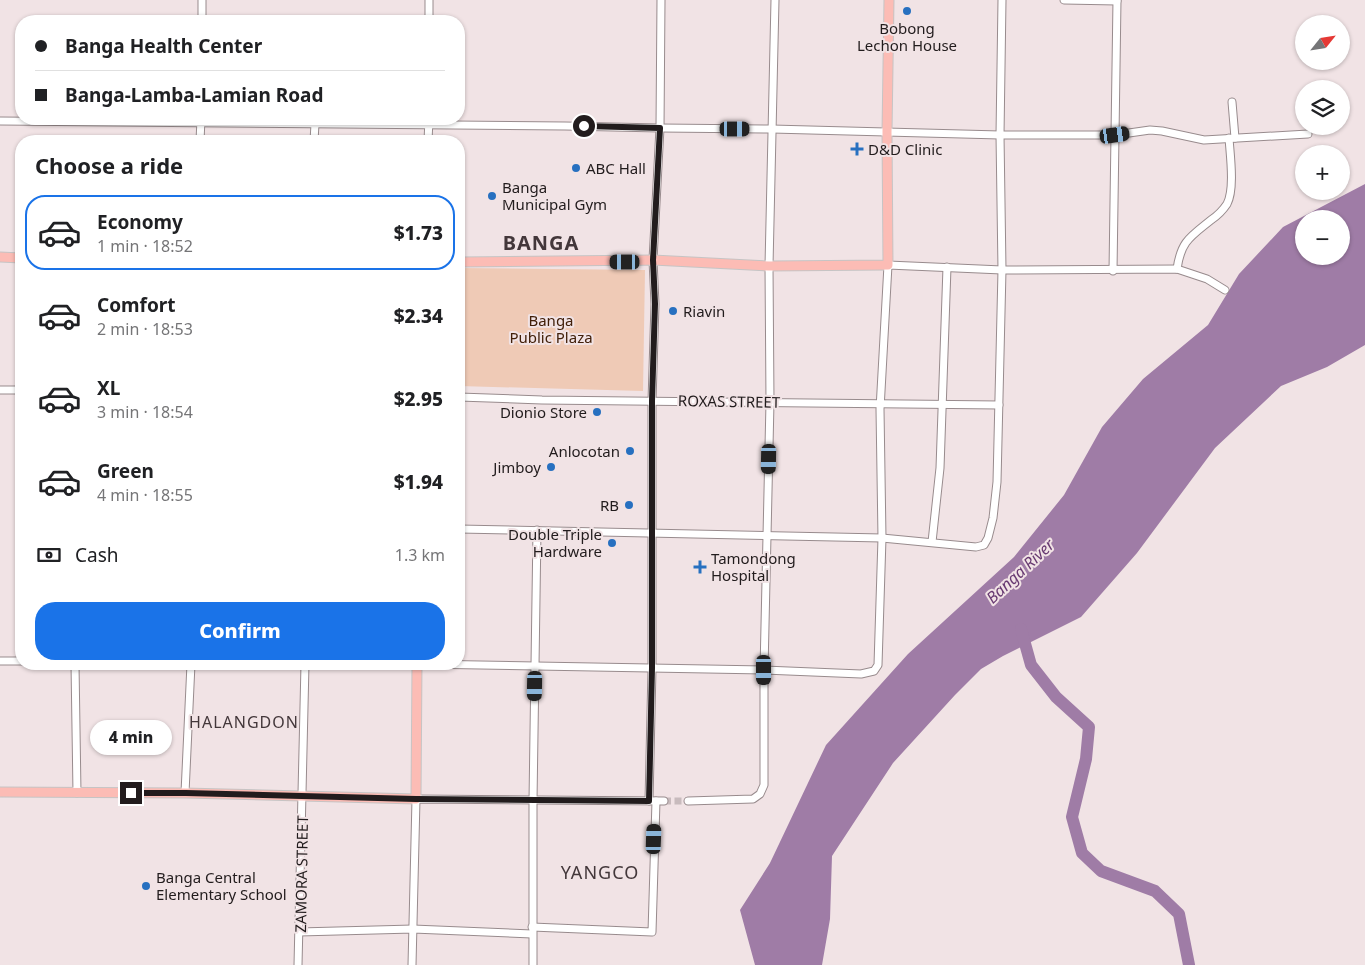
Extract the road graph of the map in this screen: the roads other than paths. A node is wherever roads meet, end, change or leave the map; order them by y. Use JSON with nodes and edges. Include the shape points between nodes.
{"nodes":[{"id":1,"x":202,"y":0,"type":"edge"},
{"id":2,"x":429,"y":0,"type":"edge"},
{"id":3,"x":661,"y":0,"type":"edge"},
{"id":4,"x":775,"y":0,"type":"edge"},
{"id":5,"x":889,"y":0,"type":"edge"},
{"id":6,"x":1002,"y":0,"type":"edge"},
{"id":7,"x":1064,"y":0,"type":"edge"},
{"id":8,"x":1117,"y":1,"type":"edge"},
{"id":9,"x":202,"y":15,"type":"edge"},
{"id":10,"x":429,"y":15,"type":"edge"},
{"id":11,"x":1232,"y":102,"type":"dead end"},
{"id":12,"x":0,"y":121,"type":"edge"},
{"id":13,"x":15,"y":121,"type":"edge"},
{"id":14,"x":465,"y":123,"type":"edge"},
{"id":15,"x":660,"y":128,"type":"junction"},
{"id":16,"x":772,"y":129,"type":"junction"},
{"id":17,"x":887,"y":132,"type":"junction"},
{"id":18,"x":1000,"y":135,"type":"junction"},
{"id":19,"x":1115,"y":135,"type":"junction"},
{"id":20,"x":1295,"y":135,"type":"edge"},
{"id":21,"x":1232,"y":138,"type":"junction"},
{"id":22,"x":0,"y":258,"type":"edge"},
{"id":23,"x":15,"y":258,"type":"edge"},
{"id":24,"x":653,"y":260,"type":"junction"},
{"id":25,"x":465,"y":262,"type":"edge"},
{"id":26,"x":888,"y":265,"type":"junction"},
{"id":27,"x":770,"y":266,"type":"junction"},
{"id":28,"x":947,"y":267,"type":"junction"},
{"id":29,"x":1178,"y":269,"type":"junction"},
{"id":30,"x":1002,"y":270,"type":"junction"},
{"id":31,"x":1113,"y":271,"type":"junction"},
{"id":32,"x":1225,"y":290,"type":"dead end"},
{"id":33,"x":0,"y":390,"type":"edge"},
{"id":34,"x":15,"y":390,"type":"edge"},
{"id":35,"x":465,"y":397,"type":"edge"},
{"id":36,"x":652,"y":401,"type":"junction"},
{"id":37,"x":770,"y":402,"type":"junction"},
{"id":38,"x":881,"y":403,"type":"junction"},
{"id":39,"x":943,"y":405,"type":"junction"},
{"id":40,"x":999,"y":405,"type":"junction"},
{"id":41,"x":465,"y":529,"type":"edge"},
{"id":42,"x":537,"y":530,"type":"junction"},
{"id":43,"x":653,"y":532,"type":"junction"},
{"id":44,"x":767,"y":536,"type":"junction"},
{"id":45,"x":882,"y":538,"type":"junction"},
{"id":46,"x":932,"y":542,"type":"junction"},
{"id":47,"x":0,"y":661,"type":"edge"},
{"id":48,"x":15,"y":661,"type":"edge"},
{"id":49,"x":465,"y":665,"type":"edge"},
{"id":50,"x":535,"y":667,"type":"junction"},
{"id":51,"x":652,"y":668,"type":"junction"},
{"id":52,"x":75,"y":670,"type":"edge"},
{"id":53,"x":191,"y":670,"type":"edge"},
{"id":54,"x":305,"y":670,"type":"edge"},
{"id":55,"x":417,"y":670,"type":"edge"},
{"id":56,"x":764,"y":670,"type":"junction"},
{"id":57,"x":0,"y":792,"type":"edge"},
{"id":58,"x":77,"y":793,"type":"junction"},
{"id":59,"x":186,"y":793,"type":"junction"},
{"id":60,"x":302,"y":797,"type":"junction"},
{"id":61,"x":416,"y":799,"type":"junction"},
{"id":62,"x":533,"y":801,"type":"junction"},
{"id":63,"x":653,"y":801,"type":"junction"},
{"id":64,"x":664,"y":801,"type":"tunnel mouth"},
{"id":65,"x":688,"y":801,"type":"tunnel mouth"},
{"id":66,"x":413,"y":929,"type":"junction"},
{"id":67,"x":532,"y":931,"type":"junction"},
{"id":68,"x":299,"y":932,"type":"junction"},
{"id":69,"x":298,"y":965,"type":"edge"},
{"id":70,"x":412,"y":965,"type":"edge"},
{"id":71,"x":533,"y":965,"type":"edge"}],
"edges":[{"from":1,"to":9,"type":"street"},
{"from":2,"to":10,"type":"street"},
{"from":3,"to":15,"type":"street"},
{"from":4,"to":16,"type":"street"},
{"from":5,"to":17,"type":"main road"},
{"from":6,"to":18,"type":"street"},
{"from":7,"to":8,"type":"street"},
{"from":8,"to":19,"type":"street"},
{"from":11,"to":21,"type":"street"},
{"from":12,"to":13,"type":"street"},
{"from":14,"to":15,"type":"street"},
{"from":15,"to":16,"type":"street"},
{"from":15,"to":24,"type":"street"},
{"from":16,"to":17,"type":"street"},
{"from":16,"to":27,"type":"street"},
{"from":17,"to":18,"type":"street"},
{"from":17,"to":26,"type":"main road"},
{"from":18,"to":19,"type":"street"},
{"from":18,"to":30,"type":"street"},
{"from":19,"to":21,"type":"street","via":[[1150,130],[1204,140]]},
{"from":19,"to":31,"type":"street"},
{"from":20,"to":21,"type":"street"},
{"from":21,"to":29,"type":"street","via":[[1227,203],[1184,244]]},
{"from":22,"to":23,"type":"main road"},
{"from":24,"to":25,"type":"main road"},
{"from":24,"to":27,"type":"main road"},
{"from":24,"to":36,"type":"street"},
{"from":26,"to":27,"type":"main road"},
{"from":26,"to":28,"type":"street"},
{"from":26,"to":38,"type":"street"},
{"from":27,"to":37,"type":"street"},
{"from":28,"to":30,"type":"street"},
{"from":28,"to":39,"type":"street"},
{"from":29,"to":31,"type":"street"},
{"from":29,"to":32,"type":"street","via":[[1200,276]]},
{"from":30,"to":31,"type":"street"},
{"from":30,"to":40,"type":"street"},
{"from":33,"to":34,"type":"street"},
{"from":35,"to":36,"type":"street","name":"ROXAS STREET"},
{"from":36,"to":37,"type":"street","name":"ROXAS STREET"},
{"from":36,"to":43,"type":"street"},
{"from":37,"to":38,"type":"street","name":"ROXAS STREET"},
{"from":37,"to":44,"type":"street"},
{"from":38,"to":39,"type":"street","name":"ROXAS STREET"},
{"from":38,"to":45,"type":"street"},
{"from":39,"to":40,"type":"street","name":"ROXAS STREET"},
{"from":39,"to":46,"type":"street"},
{"from":40,"to":46,"type":"street","via":[[997,482],[988,538],[980,546]]},
{"from":41,"to":42,"type":"street"},
{"from":42,"to":43,"type":"street"},
{"from":42,"to":50,"type":"street"},
{"from":43,"to":44,"type":"street"},
{"from":43,"to":51,"type":"street"},
{"from":44,"to":45,"type":"street"},
{"from":44,"to":56,"type":"street"},
{"from":45,"to":46,"type":"street"},
{"from":45,"to":56,"type":"street","via":[[876,670],[861,674]]},
{"from":47,"to":48,"type":"street"},
{"from":49,"to":50,"type":"street"},
{"from":50,"to":51,"type":"street"},
{"from":50,"to":62,"type":"street"},
{"from":51,"to":56,"type":"street"},
{"from":51,"to":63,"type":"street"},
{"from":52,"to":58,"type":"street"},
{"from":53,"to":59,"type":"street"},
{"from":54,"to":60,"type":"street","name":"ZAMORA STREET"},
{"from":55,"to":61,"type":"main road"},
{"from":56,"to":65,"type":"street","via":[[763,790],[757,797],[746,800]]},
{"from":57,"to":58,"type":"main road"},
{"from":58,"to":59,"type":"main road"},
{"from":59,"to":60,"type":"main road"},
{"from":60,"to":61,"type":"main road"},
{"from":60,"to":68,"type":"street","name":"ZAMORA STREET"},
{"from":61,"to":62,"type":"street"},
{"from":61,"to":66,"type":"street"},
{"from":62,"to":63,"type":"street"},
{"from":62,"to":67,"type":"street"},
{"from":63,"to":64,"type":"street"},
{"from":63,"to":67,"type":"street","via":[[652,932]]},
{"from":66,"to":67,"type":"street"},
{"from":66,"to":68,"type":"street"},
{"from":66,"to":70,"type":"street"},
{"from":67,"to":71,"type":"street"},
{"from":68,"to":69,"type":"street","name":"ZAMORA STREET"}]}
